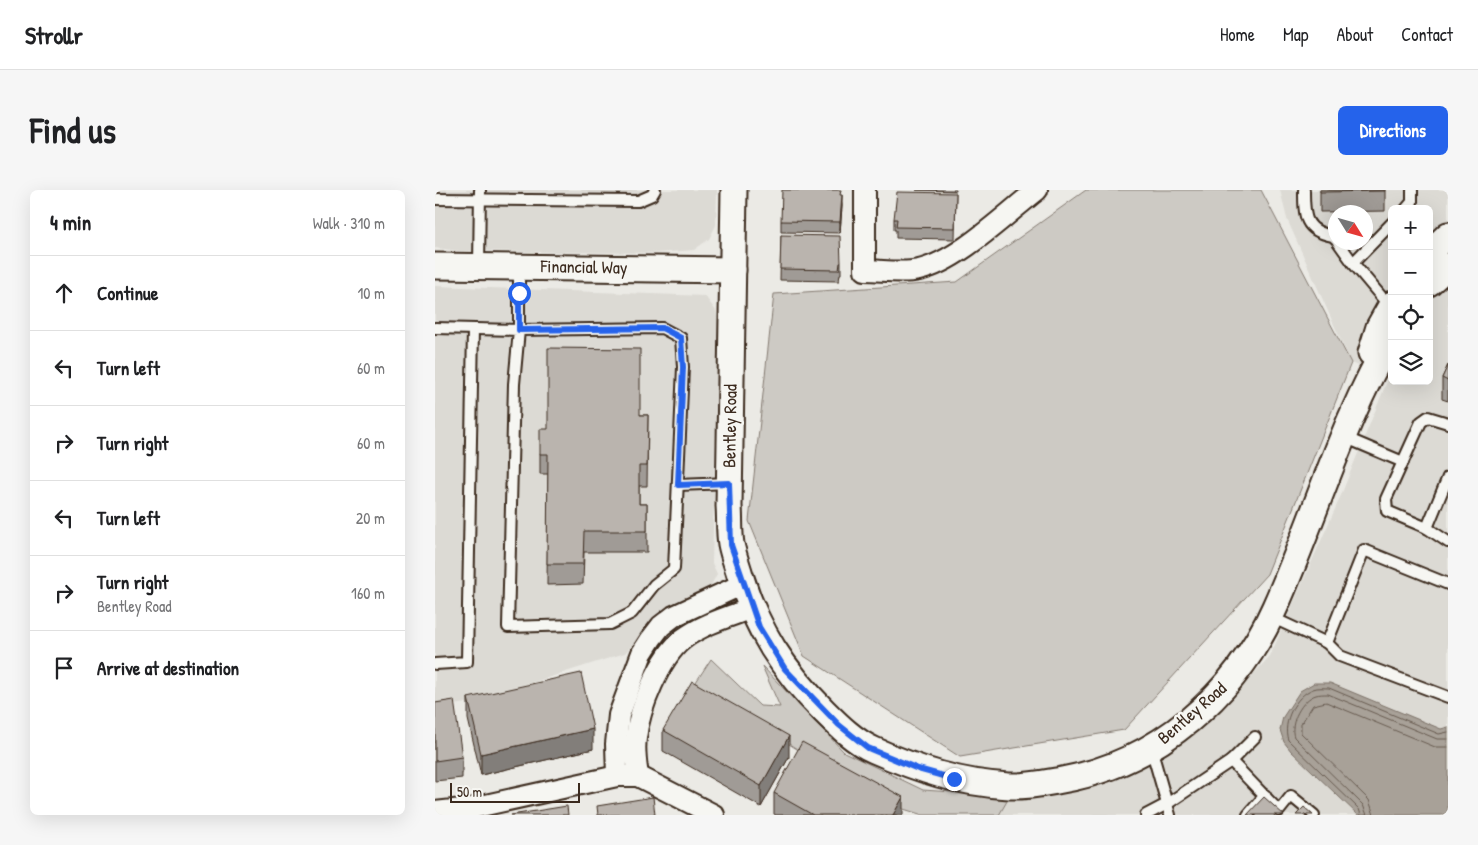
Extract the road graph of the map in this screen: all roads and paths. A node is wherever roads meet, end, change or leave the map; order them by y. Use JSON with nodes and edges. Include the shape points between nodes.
{"nodes":[{"id":1,"x":480,"y":190,"type":"edge"},
{"id":2,"x":655,"y":190,"type":"edge"},
{"id":3,"x":734,"y":190,"type":"edge"},
{"id":4,"x":865,"y":190,"type":"edge"},
{"id":5,"x":1037,"y":190,"type":"edge"},
{"id":6,"x":1304,"y":190,"type":"edge"},
{"id":7,"x":1412,"y":190,"type":"edge"},
{"id":8,"x":435,"y":199,"type":"edge"},
{"id":9,"x":480,"y":201,"type":"junction"},
{"id":10,"x":1409,"y":205,"type":"edge"},
{"id":11,"x":1388,"y":227,"type":"edge"},
{"id":12,"x":1328,"y":235,"type":"edge"},
{"id":13,"x":1448,"y":235,"type":"edge"},
{"id":14,"x":1344,"y":250,"type":"edge"},
{"id":15,"x":1432,"y":250,"type":"edge"},
{"id":16,"x":1353,"y":263,"type":"junction"},
{"id":17,"x":435,"y":266,"type":"edge"},
{"id":18,"x":479,"y":266,"type":"junction"},
{"id":19,"x":519,"y":266,"type":"junction"},
{"id":20,"x":1448,"y":266,"type":"edge"},
{"id":21,"x":733,"y":270,"type":"junction"},
{"id":22,"x":1433,"y":279,"type":"edge"},
{"id":23,"x":1388,"y":303,"type":"edge"},
{"id":24,"x":1388,"y":312,"type":"edge"},
{"id":25,"x":435,"y":328,"type":"edge"},
{"id":26,"x":473,"y":329,"type":"junction"},
{"id":27,"x":519,"y":330,"type":"junction"},
{"id":28,"x":1390,"y":340,"type":"edge"},
{"id":29,"x":1369,"y":375,"type":"junction"},
{"id":30,"x":1448,"y":423,"type":"edge"},
{"id":31,"x":1344,"y":437,"type":"junction"},
{"id":32,"x":1403,"y":462,"type":"junction"},
{"id":33,"x":1448,"y":477,"type":"edge"},
{"id":34,"x":729,"y":483,"type":"junction"},
{"id":35,"x":678,"y":485,"type":"junction"},
{"id":36,"x":1427,"y":528,"type":"junction"},
{"id":37,"x":1448,"y":542,"type":"edge"},
{"id":38,"x":743,"y":584,"type":"junction"},
{"id":39,"x":1448,"y":584,"type":"edge"},
{"id":40,"x":752,"y":608,"type":"junction"},
{"id":41,"x":1270,"y":617,"type":"junction"},
{"id":42,"x":1327,"y":642,"type":"junction"},
{"id":43,"x":435,"y":664,"type":"edge"},
{"id":44,"x":1448,"y":697,"type":"edge"},
{"id":45,"x":1255,"y":737,"type":"dead end"},
{"id":46,"x":1151,"y":748,"type":"junction"},
{"id":47,"x":1231,"y":761,"type":"junction"},
{"id":48,"x":617,"y":776,"type":"junction"},
{"id":49,"x":638,"y":776,"type":"junction"},
{"id":50,"x":1265,"y":795,"type":"junction"},
{"id":51,"x":692,"y":809,"type":"edge"},
{"id":52,"x":1169,"y":810,"type":"edge"},
{"id":53,"x":435,"y":812,"type":"edge"},
{"id":54,"x":472,"y":812,"type":"edge"},
{"id":55,"x":1277,"y":813,"type":"edge"},
{"id":56,"x":713,"y":815,"type":"edge"},
{"id":57,"x":1147,"y":815,"type":"edge"},
{"id":58,"x":1247,"y":815,"type":"edge"},
{"id":59,"x":1314,"y":815,"type":"edge"}],
"edges":[{"from":1,"to":9,"type":"lane"},
{"from":2,"to":9,"type":"lane","via":[[652,195],[638,201]]},
{"from":3,"to":21,"type":"street","name":"Bentley Road"},
{"from":4,"to":5,"type":"street","via":[[865,270],[917,271],[951,257]]},
{"from":6,"to":12,"type":"lane","via":[[1304,214],[1310,226]]},
{"from":7,"to":10,"type":"lane"},
{"from":8,"to":9,"type":"lane"},
{"from":9,"to":18,"type":"lane"},
{"from":11,"to":16,"type":"lane"},
{"from":13,"to":15,"type":"street"},
{"from":14,"to":16,"type":"lane"},
{"from":16,"to":23,"type":"lane"},
{"from":17,"to":18,"type":"street","name":"Financial Way"},
{"from":18,"to":19,"type":"street","name":"Financial Way"},
{"from":19,"to":21,"type":"street","name":"Financial Way"},
{"from":19,"to":27,"type":"lane"},
{"from":20,"to":22,"type":"street"},
{"from":21,"to":34,"type":"street","name":"Bentley Road"},
{"from":24,"to":29,"type":"street","name":"Bentley Road","via":[[1372,344]]},
{"from":25,"to":26,"type":"lane"},
{"from":26,"to":27,"type":"lane"},
{"from":26,"to":43,"type":"lane","via":[[467,662]]},
{"from":27,"to":35,"type":"lane","via":[[662,328],[681,338],[683,367]]},
{"from":27,"to":35,"type":"lane","via":[[514,384],[508,627],[609,624],[632,612],[654,585],[674,569]]},
{"from":28,"to":29,"type":"street","name":"Bentley Road"},
{"from":29,"to":31,"type":"street","name":"Bentley Road"},
{"from":30,"to":32,"type":"lane","via":[[1425,418]]},
{"from":31,"to":32,"type":"lane"},
{"from":31,"to":41,"type":"street","name":"Bentley Road"},
{"from":32,"to":36,"type":"lane","via":[[1385,506],[1387,511]]},
{"from":33,"to":36,"type":"lane"},
{"from":34,"to":35,"type":"lane"},
{"from":34,"to":38,"type":"street","name":"Bentley Road","via":[[731,545]]},
{"from":36,"to":37,"type":"lane"},
{"from":38,"to":40,"type":"street","name":"Bentley Road"},
{"from":38,"to":48,"type":"street","via":[[674,616],[651,639],[642,653],[619,715]]},
{"from":39,"to":42,"type":"lane","via":[[1364,550]]},
{"from":40,"to":46,"type":"street","name":"Bentley Road","via":[[759,627],[785,669],[839,725],[868,748],[918,769],[954,779],[1010,786],[1042,784],[1091,775]]},
{"from":40,"to":49,"type":"street","via":[[713,622],[671,650],[649,692],[640,718],[635,750]]},
{"from":41,"to":42,"type":"lane"},
{"from":41,"to":46,"type":"street","name":"Bentley Road","via":[[1245,661],[1221,691],[1179,730]]},
{"from":42,"to":44,"type":"lane","via":[[1339,656]]},
{"from":45,"to":47,"type":"lane"},
{"from":46,"to":52,"type":"lane"},
{"from":47,"to":50,"type":"lane"},
{"from":47,"to":52,"type":"lane"},
{"from":48,"to":49,"type":"street"},
{"from":48,"to":54,"type":"street"},
{"from":49,"to":51,"type":"street"},
{"from":50,"to":55,"type":"lane"},
{"from":50,"to":58,"type":"lane"},
{"from":51,"to":56,"type":"street"},
{"from":52,"to":57,"type":"lane"},
{"from":53,"to":54,"type":"street"},
{"from":55,"to":59,"type":"lane","via":[[1291,796]]}]}
